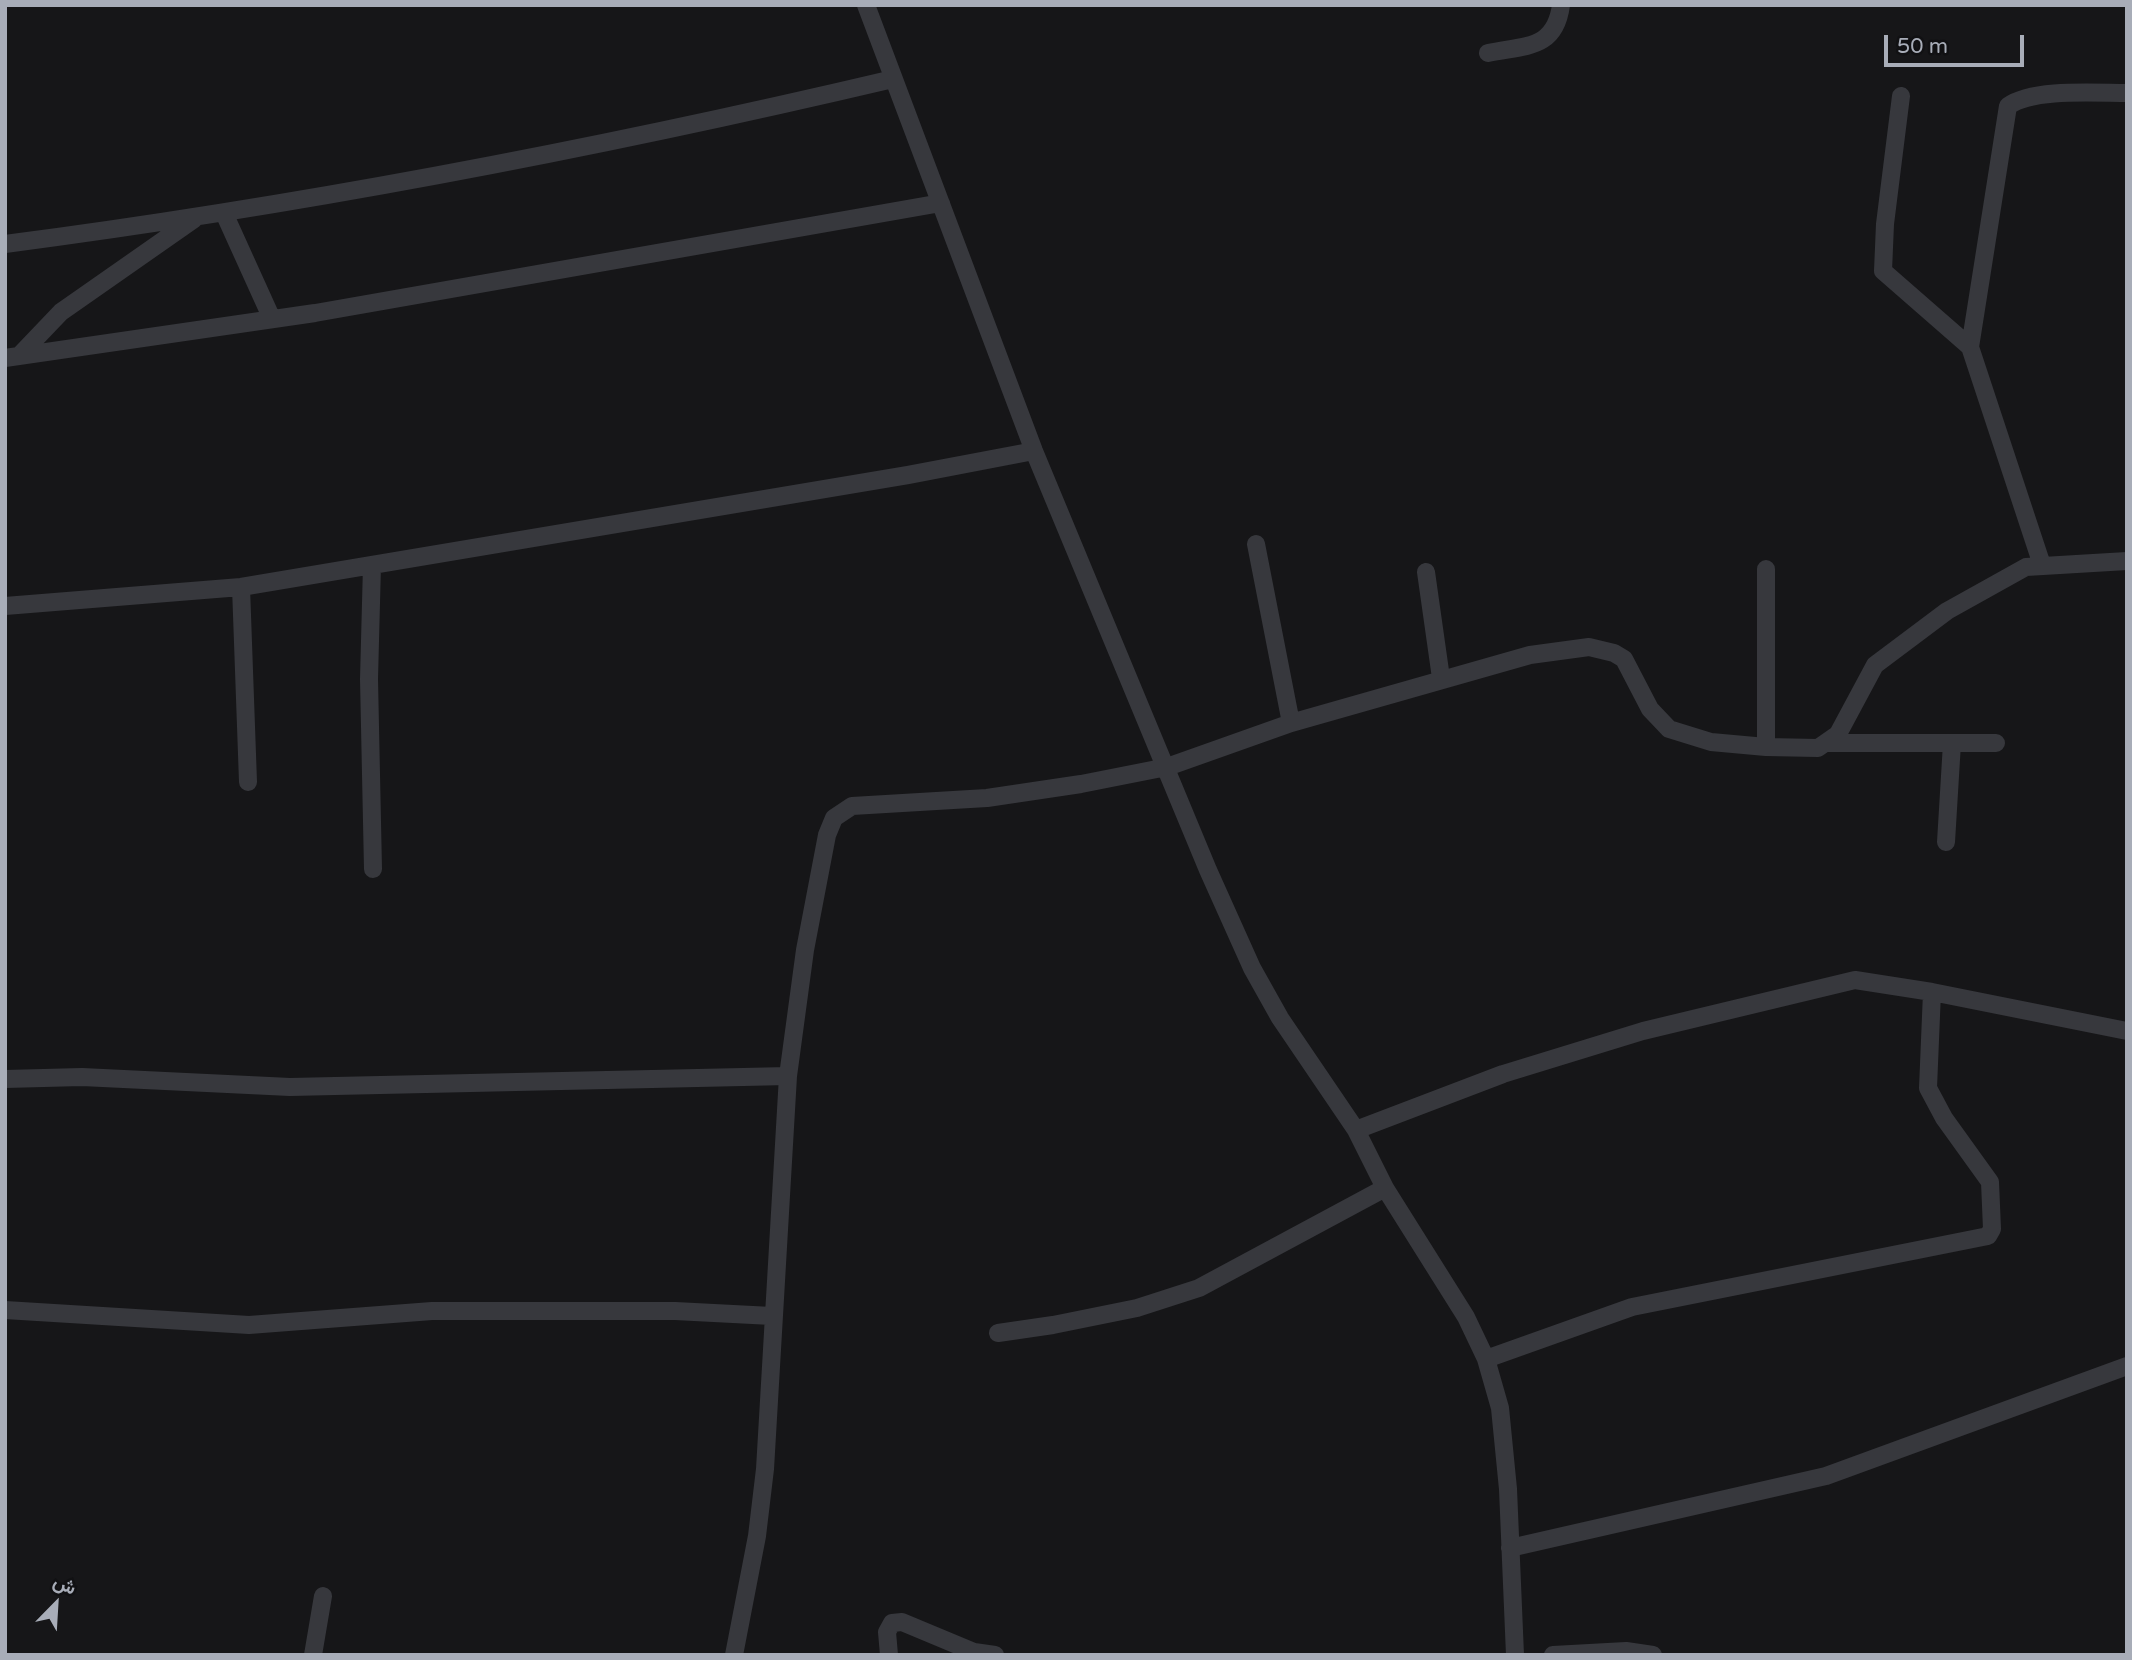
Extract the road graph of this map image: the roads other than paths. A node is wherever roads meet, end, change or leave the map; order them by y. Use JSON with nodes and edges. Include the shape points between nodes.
{"nodes":[{"id":1,"x":866,"y":5,"type":"edge"},
{"id":2,"x":1561,"y":5,"type":"edge"},
{"id":3,"x":1488,"y":53,"type":"dead end"},
{"id":4,"x":893,"y":79,"type":"junction"},
{"id":5,"x":2127,"y":93,"type":"edge"},
{"id":6,"x":1901,"y":96,"type":"dead end"},
{"id":7,"x":941,"y":203,"type":"junction"},
{"id":8,"x":224,"y":213,"type":"junction"},
{"id":9,"x":197,"y":217,"type":"junction"},
{"id":10,"x":5,"y":244,"type":"edge"},
{"id":11,"x":272,"y":319,"type":"junction"},
{"id":12,"x":1970,"y":347,"type":"junction"},
{"id":13,"x":12,"y":357,"type":"edge"},
{"id":14,"x":1034,"y":451,"type":"junction"},
{"id":15,"x":1256,"y":544,"type":"dead end"},
{"id":16,"x":2127,"y":561,"type":"edge"},
{"id":17,"x":372,"y":565,"type":"junction"},
{"id":18,"x":2042,"y":565,"type":"junction"},
{"id":19,"x":1766,"y":569,"type":"dead end"},
{"id":20,"x":1426,"y":572,"type":"dead end"},
{"id":21,"x":241,"y":587,"type":"junction"},
{"id":22,"x":5,"y":606,"type":"edge"},
{"id":23,"x":1441,"y":678,"type":"junction"},
{"id":24,"x":1291,"y":723,"type":"junction"},
{"id":25,"x":1829,"y":743,"type":"junction"},
{"id":26,"x":1952,"y":743,"type":"junction"},
{"id":27,"x":1996,"y":743,"type":"dead end"},
{"id":28,"x":1766,"y":747,"type":"junction"},
{"id":29,"x":1167,"y":767,"type":"junction"},
{"id":30,"x":248,"y":782,"type":"dead end"},
{"id":31,"x":1946,"y":842,"type":"dead end"},
{"id":32,"x":373,"y":869,"type":"dead end"},
{"id":33,"x":1932,"y":992,"type":"junction"},
{"id":34,"x":2127,"y":1031,"type":"edge"},
{"id":35,"x":788,"y":1076,"type":"junction"},
{"id":36,"x":5,"y":1079,"type":"edge"},
{"id":37,"x":1356,"y":1130,"type":"junction"},
{"id":38,"x":1385,"y":1188,"type":"junction"},
{"id":39,"x":5,"y":1310,"type":"edge"},
{"id":40,"x":772,"y":1316,"type":"junction"},
{"id":41,"x":998,"y":1333,"type":"dead end"},
{"id":42,"x":1486,"y":1359,"type":"junction"},
{"id":43,"x":2127,"y":1366,"type":"edge"},
{"id":44,"x":1510,"y":1548,"type":"junction"},
{"id":45,"x":323,"y":1597,"type":"dead end"},
{"id":46,"x":313,"y":1655,"type":"edge"},
{"id":47,"x":734,"y":1655,"type":"edge"},
{"id":48,"x":889,"y":1655,"type":"edge"},
{"id":49,"x":995,"y":1655,"type":"edge"},
{"id":50,"x":1515,"y":1655,"type":"edge"},
{"id":51,"x":1553,"y":1655,"type":"edge"},
{"id":52,"x":1653,"y":1655,"type":"edge"}],
"edges":[{"from":1,"to":4,"type":"street"},
{"from":2,"to":3,"type":"street","via":[[1558,24],[1545,40]]},
{"from":4,"to":7,"type":"street"},
{"from":4,"to":8,"type":"street","via":[[631,138]]},
{"from":5,"to":12,"type":"street","via":[[2046,96],[2020,99],[2008,106]]},
{"from":6,"to":12,"type":"street","via":[[1883,271]]},
{"from":7,"to":11,"type":"street"},
{"from":7,"to":14,"type":"street"},
{"from":8,"to":9,"type":"street"},
{"from":8,"to":11,"type":"street"},
{"from":9,"to":10,"type":"street"},
{"from":9,"to":13,"type":"street","via":[[61,312]]},
{"from":11,"to":13,"type":"street"},
{"from":12,"to":18,"type":"street"},
{"from":14,"to":17,"type":"street"},
{"from":14,"to":29,"type":"street"},
{"from":15,"to":24,"type":"street"},
{"from":16,"to":18,"type":"street"},
{"from":17,"to":21,"type":"street"},
{"from":17,"to":32,"type":"street"},
{"from":18,"to":25,"type":"street","via":[[2026,567],[1998,581],[1893,649],[1875,665],[1849,716]]},
{"from":19,"to":28,"type":"street"},
{"from":20,"to":23,"type":"street"},
{"from":21,"to":22,"type":"street"},
{"from":21,"to":30,"type":"street"},
{"from":23,"to":24,"type":"street"},
{"from":23,"to":28,"type":"street","via":[[1530,655],[1602,649],[1623,659],[1650,709],[1669,729],[1711,742]]},
{"from":24,"to":29,"type":"street"},
{"from":25,"to":26,"type":"street"},
{"from":25,"to":28,"type":"street","via":[[1803,749]]},
{"from":26,"to":27,"type":"street"},
{"from":26,"to":31,"type":"street"},
{"from":29,"to":35,"type":"street","via":[[987,798],[888,801],[842,811],[827,835]]},
{"from":29,"to":37,"type":"street","via":[[1252,968]]},
{"from":33,"to":34,"type":"street"},
{"from":33,"to":37,"type":"street","via":[[1855,980],[1781,995],[1503,1074]]},
{"from":33,"to":42,"type":"street","via":[[1928,1088],[1990,1182],[1992,1228],[1988,1236],[1632,1307]]},
{"from":35,"to":36,"type":"street","via":[[290,1087],[82,1077]]},
{"from":35,"to":40,"type":"street"},
{"from":37,"to":38,"type":"street"},
{"from":38,"to":41,"type":"street","via":[[1199,1288],[1137,1308]]},
{"from":38,"to":42,"type":"street","via":[[1466,1317]]},
{"from":39,"to":40,"type":"street","via":[[249,1325],[432,1311],[676,1311]]},
{"from":40,"to":47,"type":"street","via":[[760,1509]]},
{"from":42,"to":44,"type":"street","via":[[1500,1408]]},
{"from":43,"to":44,"type":"street","via":[[1826,1476]]},
{"from":44,"to":50,"type":"street"},
{"from":45,"to":46,"type":"street"},
{"from":48,"to":49,"type":"street","via":[[887,1632],[892,1623],[902,1622],[974,1652]]},
{"from":51,"to":52,"type":"street","via":[[1626,1651]]}]}
